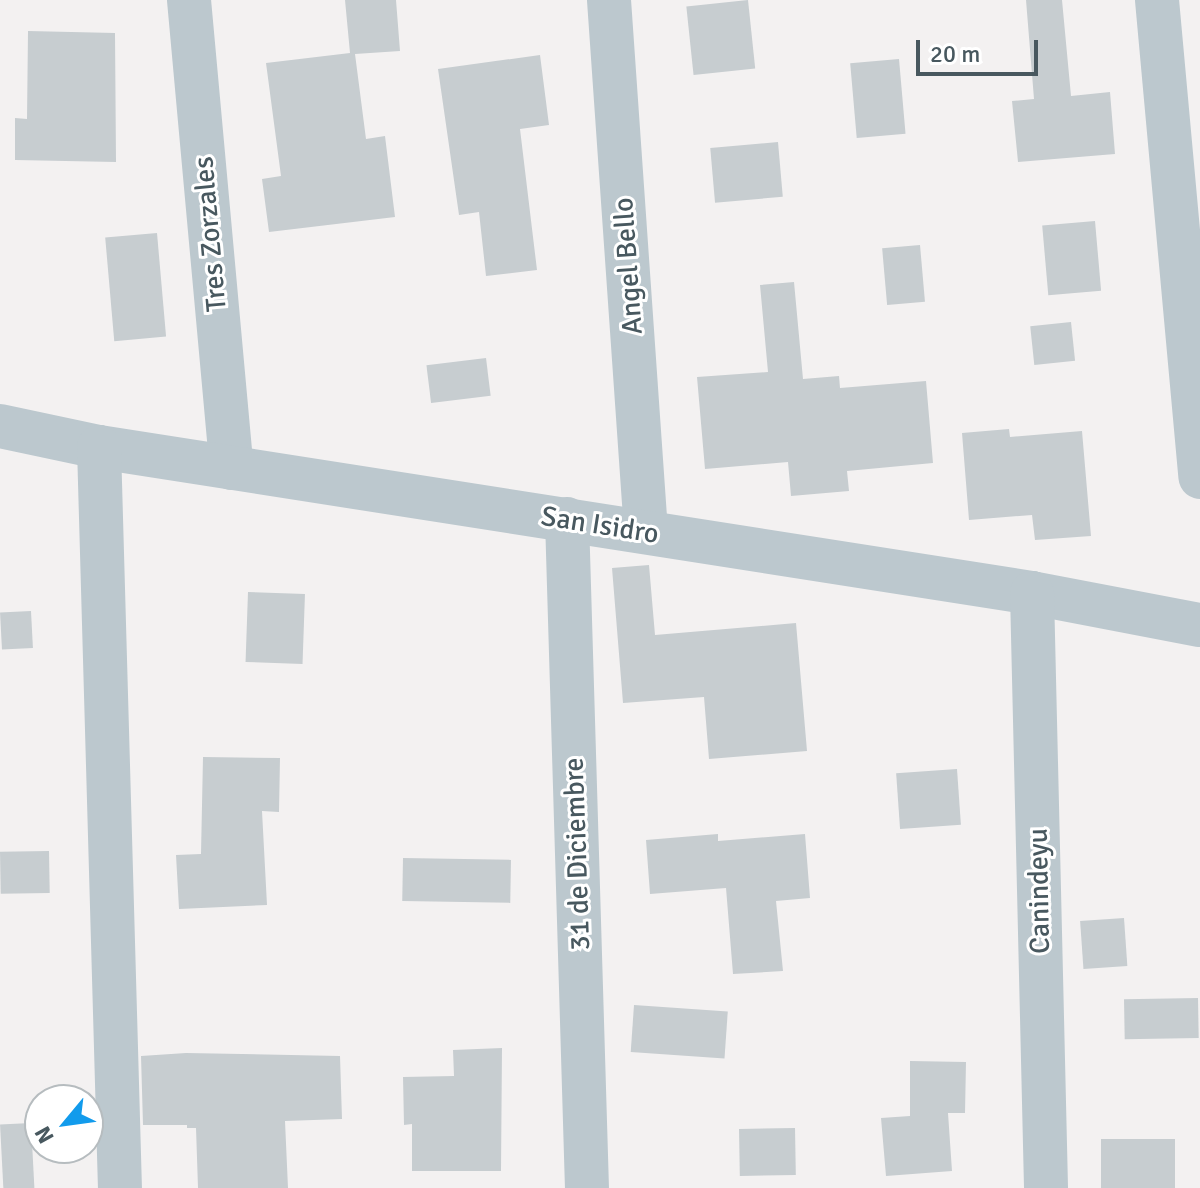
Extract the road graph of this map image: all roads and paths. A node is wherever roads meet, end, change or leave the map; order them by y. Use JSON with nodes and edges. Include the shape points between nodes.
{"nodes":[{"id":1,"x":189,"y":0,"type":"edge"},
{"id":2,"x":609,"y":0,"type":"edge"},
{"id":3,"x":1157,"y":0,"type":"edge"},
{"id":4,"x":0,"y":426,"type":"edge"},
{"id":5,"x":99,"y":447,"type":"junction"},
{"id":6,"x":232,"y":468,"type":"junction"},
{"id":7,"x":1200,"y":477,"type":"edge"},
{"id":8,"x":567,"y":519,"type":"junction"},
{"id":9,"x":646,"y":532,"type":"junction"},
{"id":10,"x":1032,"y":593,"type":"junction"},
{"id":11,"x":1200,"y":625,"type":"edge"},
{"id":12,"x":120,"y":1188,"type":"edge"},
{"id":13,"x":587,"y":1188,"type":"edge"},
{"id":14,"x":1046,"y":1188,"type":"edge"}],
"edges":[{"from":1,"to":6,"type":"street","name":"Tres Zorzales"},
{"from":2,"to":9,"type":"street","name":"Angel Bello"},
{"from":3,"to":7,"type":"street"},
{"from":4,"to":5,"type":"street","name":"San Isidro"},
{"from":5,"to":6,"type":"street","name":"San Isidro"},
{"from":5,"to":12,"type":"street"},
{"from":6,"to":8,"type":"street","name":"San Isidro"},
{"from":8,"to":9,"type":"street","name":"San Isidro"},
{"from":8,"to":13,"type":"street","name":"31 de Diciembre"},
{"from":9,"to":10,"type":"street","name":"San Isidro"},
{"from":10,"to":11,"type":"street","name":"San Isidro"},
{"from":10,"to":14,"type":"street","name":"Canindeyu"}]}
